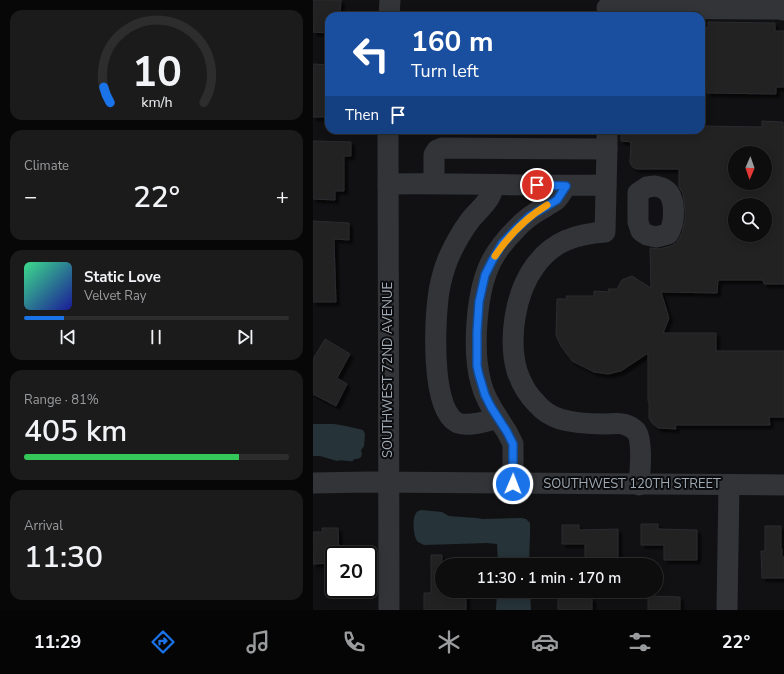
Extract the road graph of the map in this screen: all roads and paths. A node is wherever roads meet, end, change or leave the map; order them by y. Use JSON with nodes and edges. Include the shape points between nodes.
{"nodes":[{"id":1,"x":389,"y":0,"type":"edge"},
{"id":2,"x":605,"y":8,"type":"edge"},
{"id":3,"x":782,"y":10,"type":"edge"},
{"id":4,"x":389,"y":12,"type":"edge"},
{"id":5,"x":388,"y":134,"type":"edge"},
{"id":6,"x":607,"y":139,"type":"edge"},
{"id":7,"x":606,"y":181,"type":"junction"},
{"id":8,"x":434,"y":183,"type":"junction"},
{"id":9,"x":388,"y":184,"type":"junction"},
{"id":10,"x":495,"y":185,"type":"junction"},
{"id":11,"x":566,"y":186,"type":"junction"},
{"id":12,"x":638,"y":193,"type":"dead end"},
{"id":13,"x":498,"y":418,"type":"junction"},
{"id":14,"x":313,"y":483,"type":"edge"},
{"id":15,"x":388,"y":483,"type":"junction"},
{"id":16,"x":513,"y":484,"type":"junction"},
{"id":17,"x":639,"y":485,"type":"junction"},
{"id":18,"x":729,"y":485,"type":"junction"},
{"id":19,"x":784,"y":486,"type":"edge"},
{"id":20,"x":389,"y":610,"type":"edge"},
{"id":21,"x":727,"y":610,"type":"edge"}],
"edges":[{"from":1,"to":4,"type":"street"},
{"from":2,"to":3,"type":"street"},
{"from":5,"to":9,"type":"street","name":"SOUTHWEST 72ND AVENUE"},
{"from":6,"to":7,"type":"street"},
{"from":6,"to":8,"type":"street","via":[[442,148],[434,154]]},
{"from":7,"to":11,"type":"street"},
{"from":7,"to":12,"type":"street"},
{"from":7,"to":17,"type":"street","via":[[605,232],[576,236],[553,248],[526,281],[516,312],[514,353],[517,371],[531,398],[550,414],[576,422],[623,424],[636,431],[640,446]]},
{"from":8,"to":9,"type":"street"},
{"from":8,"to":10,"type":"street"},
{"from":9,"to":15,"type":"street","name":"SOUTHWEST 72ND AVENUE"},
{"from":10,"to":11,"type":"street"},
{"from":10,"to":13,"type":"street","via":[[489,198],[463,230],[443,274],[437,307],[436,352],[440,394],[451,418],[457,423],[466,424]]},
{"from":11,"to":13,"type":"street","via":[[557,200],[530,216],[502,244],[485,275],[477,317],[477,366],[485,395]]},
{"from":13,"to":16,"type":"street","via":[[513,444]]},
{"from":14,"to":15,"type":"street","name":"SOUTHWEST 120TH STREET"},
{"from":15,"to":16,"type":"street","name":"SOUTHWEST 120TH STREET"},
{"from":15,"to":20,"type":"street","name":"SOUTHWEST 72ND AVENUE"},
{"from":16,"to":17,"type":"street","name":"SOUTHWEST 120TH STREET"},
{"from":17,"to":18,"type":"street","name":"SOUTHWEST 120TH STREET"},
{"from":18,"to":19,"type":"street","name":"SOUTHWEST 120TH STREET"},
{"from":18,"to":21,"type":"street"}]}
